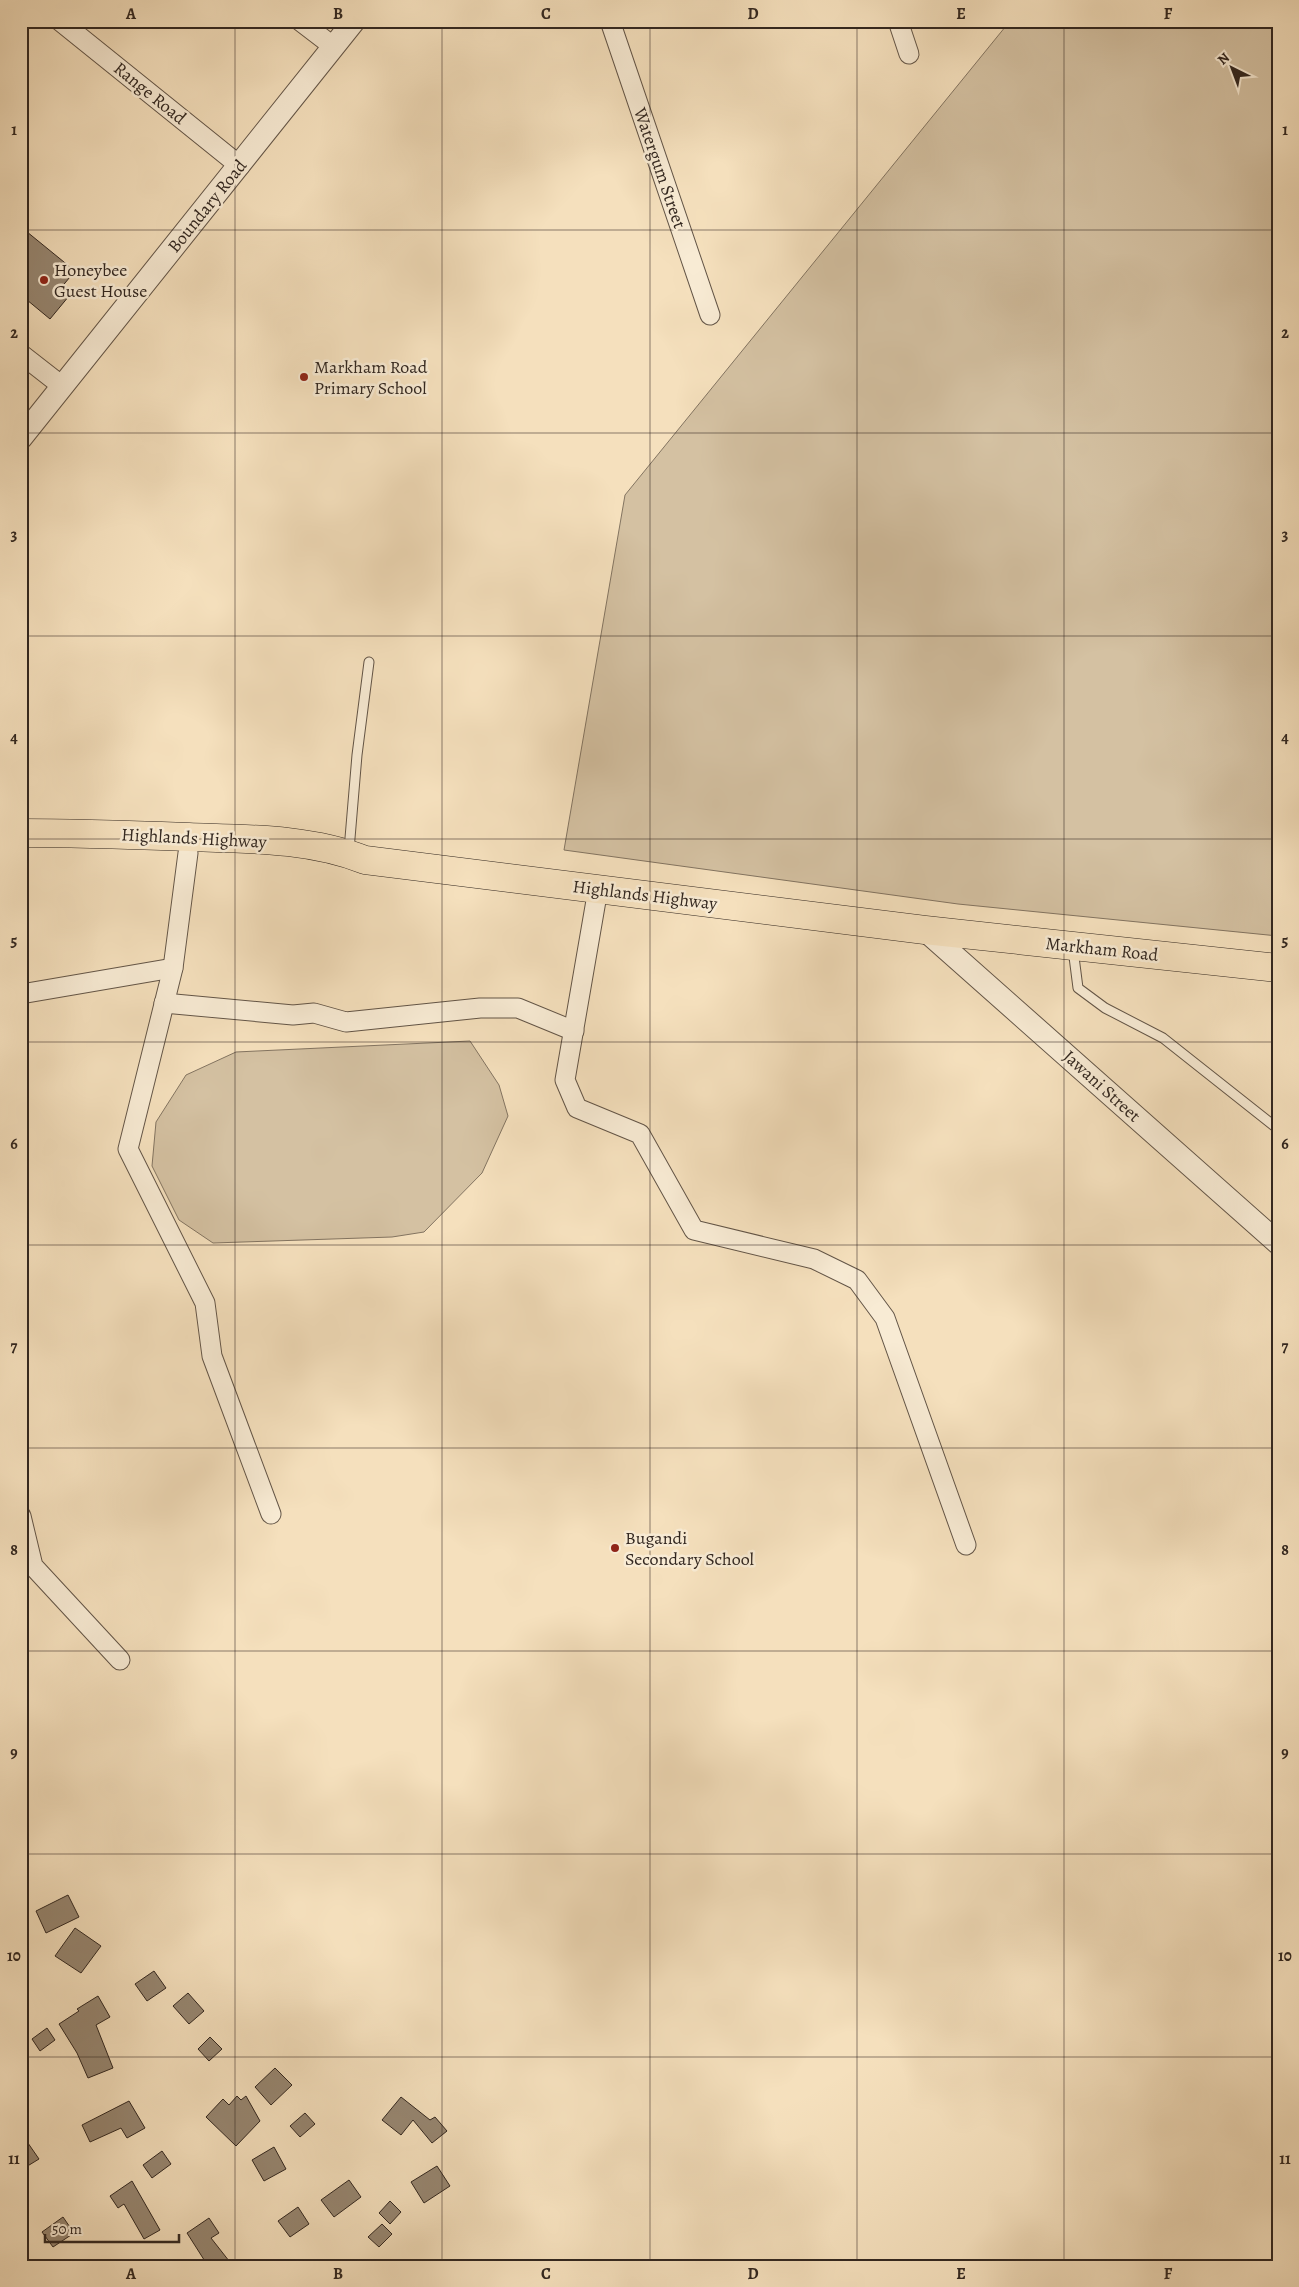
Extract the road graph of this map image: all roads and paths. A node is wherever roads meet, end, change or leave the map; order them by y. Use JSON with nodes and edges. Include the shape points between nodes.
{"nodes":[{"id":1,"x":60,"y":21,"type":"edge"},
{"id":2,"x":300,"y":21,"type":"edge"},
{"id":3,"x":354,"y":21,"type":"edge"},
{"id":4,"x":610,"y":21,"type":"edge"},
{"id":5,"x":898,"y":21,"type":"edge"},
{"id":6,"x":334,"y":47,"type":"junction"},
{"id":7,"x":909,"y":54,"type":"dead end"},
{"id":8,"x":240,"y":166,"type":"junction"},
{"id":9,"x":710,"y":315,"type":"dead end"},
{"id":10,"x":21,"y":354,"type":"edge"},
{"id":11,"x":62,"y":386,"type":"junction"},
{"id":12,"x":21,"y":438,"type":"edge"},
{"id":13,"x":369,"y":662,"type":"dead end"},
{"id":14,"x":21,"y":832,"type":"edge"},
{"id":15,"x":21,"y":851,"type":"edge"},
{"id":16,"x":188,"y":853,"type":"junction"},
{"id":17,"x":357,"y":856,"type":"junction"},
{"id":18,"x":598,"y":889,"type":"junction"},
{"id":19,"x":926,"y":930,"type":"junction"},
{"id":20,"x":1072,"y":946,"type":"junction"},
{"id":21,"x":173,"y":968,"type":"junction"},
{"id":22,"x":1278,"y":968,"type":"edge"},
{"id":23,"x":21,"y":994,"type":"edge"},
{"id":24,"x":164,"y":1003,"type":"junction"},
{"id":25,"x":574,"y":1031,"type":"junction"},
{"id":26,"x":1278,"y":1129,"type":"edge"},
{"id":27,"x":1278,"y":1243,"type":"edge"},
{"id":28,"x":271,"y":1514,"type":"dead end"},
{"id":29,"x":21,"y":1516,"type":"edge"},
{"id":30,"x":966,"y":1545,"type":"dead end"},
{"id":31,"x":120,"y":1660,"type":"dead end"}],
"edges":[{"from":1,"to":8,"type":"street","name":"Range Road"},
{"from":2,"to":6,"type":"street"},
{"from":3,"to":6,"type":"street","name":"Boundary Road"},
{"from":4,"to":9,"type":"street","name":"Watergum Street"},
{"from":5,"to":7,"type":"street"},
{"from":6,"to":8,"type":"street","name":"Boundary Road"},
{"from":8,"to":11,"type":"street","name":"Boundary Road"},
{"from":10,"to":11,"type":"street"},
{"from":11,"to":12,"type":"street","name":"Boundary Road"},
{"from":13,"to":17,"type":"lane","via":[[356,756]]},
{"from":14,"to":17,"type":"main road","name":"Highlands Highway","via":[[237,838],[312,845]]},
{"from":15,"to":16,"type":"main road","name":"Highlands Highway"},
{"from":16,"to":17,"type":"main road","name":"Highlands Highway","via":[[315,863],[353,863]]},
{"from":16,"to":21,"type":"street"},
{"from":17,"to":18,"type":"main road","name":"Highlands Highway"},
{"from":18,"to":19,"type":"main road","name":"Highlands Highway"},
{"from":18,"to":25,"type":"street"},
{"from":19,"to":20,"type":"main road","name":"Markham Road"},
{"from":19,"to":27,"type":"street","name":"Jawani Street"},
{"from":20,"to":22,"type":"main road","name":"Markham Road"},
{"from":20,"to":26,"type":"lane","via":[[1078,988],[1105,1008],[1163,1038]]},
{"from":21,"to":23,"type":"street"},
{"from":21,"to":24,"type":"street"},
{"from":24,"to":25,"type":"street","via":[[293,1015],[314,1013],[346,1022],[480,1008],[518,1008]]},
{"from":24,"to":28,"type":"street","via":[[128,1149],[205,1303],[212,1356]]},
{"from":25,"to":30,"type":"street","via":[[565,1080],[578,1108],[640,1134],[694,1230],[814,1259],[856,1280],[885,1318]]},
{"from":29,"to":31,"type":"street","via":[[33,1566]]}]}
